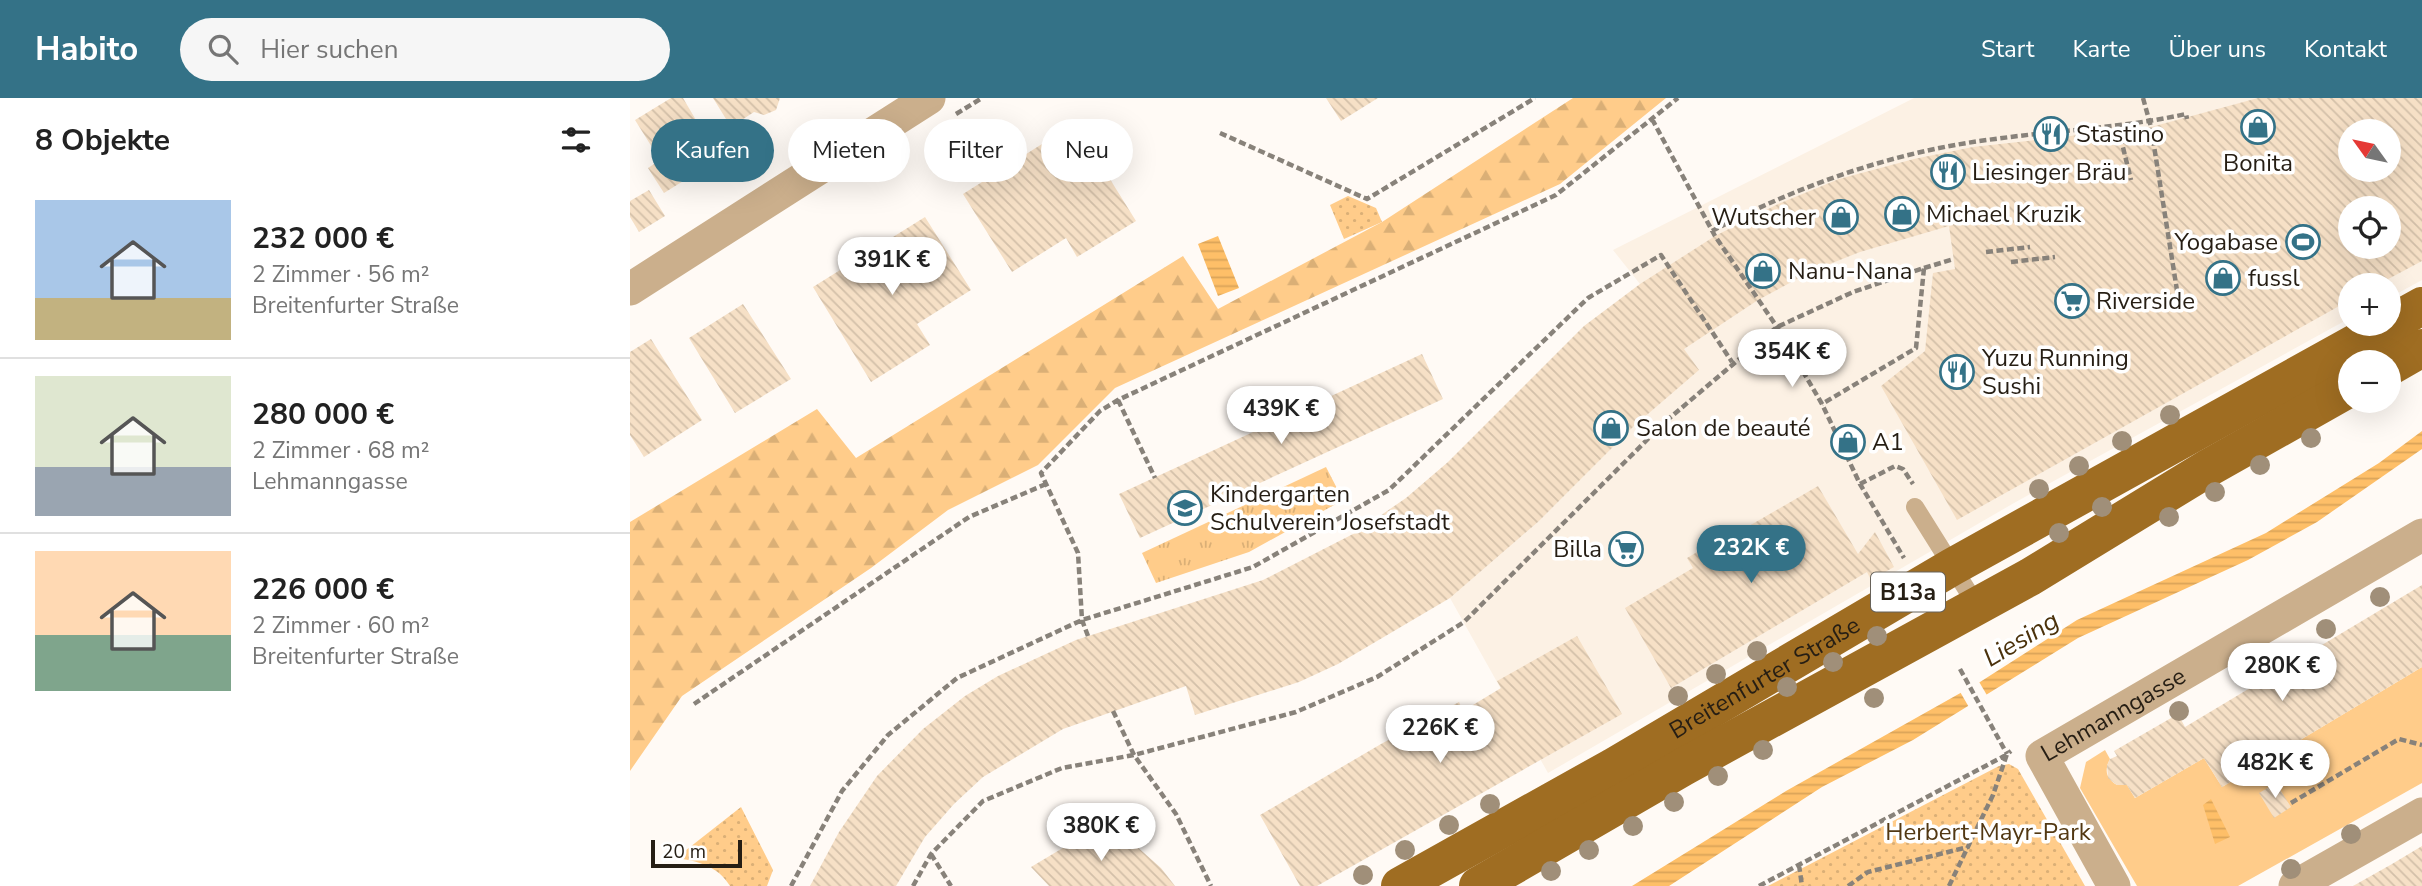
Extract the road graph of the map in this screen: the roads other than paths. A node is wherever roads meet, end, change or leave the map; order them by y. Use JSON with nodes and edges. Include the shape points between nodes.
{"nodes":[{"id":1,"x":929,"y":98,"type":"edge"},
{"id":2,"x":630,"y":289,"type":"edge"},
{"id":3,"x":2422,"y":306,"type":"edge"},
{"id":4,"x":2422,"y":348,"type":"edge"},
{"id":5,"x":2401,"y":360,"type":"edge"},
{"id":6,"x":2338,"y":395,"type":"edge"},
{"id":7,"x":1917,"y":500,"type":"road end"},
{"id":8,"x":2422,"y":536,"type":"edge"},
{"id":9,"x":1952,"y":567,"type":"junction"},
{"id":10,"x":1977,"y":606,"type":"junction"},
{"id":11,"x":2422,"y":814,"type":"edge"},
{"id":12,"x":1400,"y":886,"type":"edge"},
{"id":13,"x":1478,"y":886,"type":"edge"},
{"id":14,"x":2114,"y":886,"type":"edge"},
{"id":15,"x":2295,"y":886,"type":"edge"}],
"edges":[{"from":1,"to":2,"type":"street"},
{"from":3,"to":9,"type":"main road","name":"Breitenfurter Straße","number":"B13a"},
{"from":4,"to":5,"type":"main road"},
{"from":6,"to":10,"type":"main road","name":"Breitenfurter Straße","number":"B13a"},
{"from":7,"to":9,"type":"lane"},
{"from":8,"to":14,"type":"street","name":"Lehmanngasse","via":[[2042,756]]},
{"from":9,"to":10,"type":"lane"},
{"from":9,"to":12,"type":"main road","name":"Breitenfurter Straße","number":"B13a"},
{"from":10,"to":13,"type":"main road","name":"Breitenfurter Straße","number":"B13a"},
{"from":11,"to":15,"type":"street"}]}
